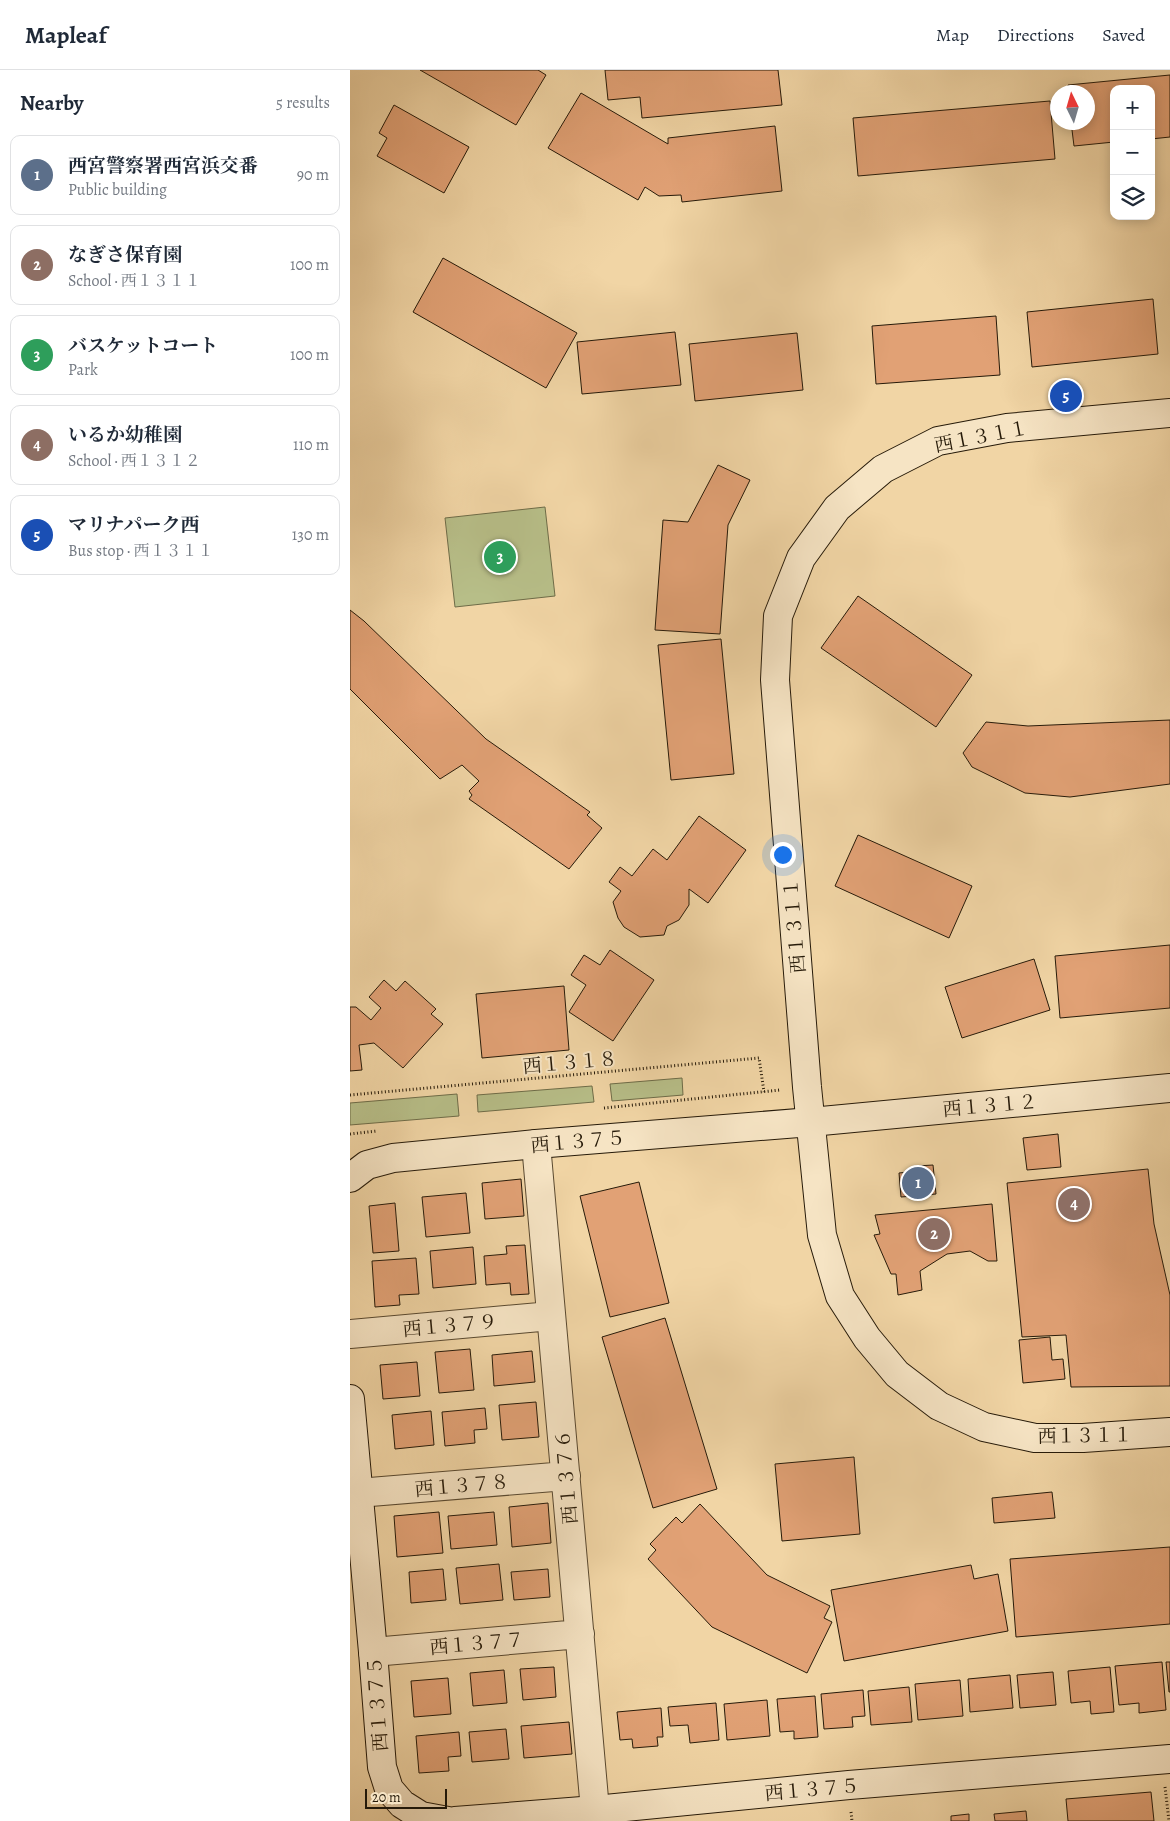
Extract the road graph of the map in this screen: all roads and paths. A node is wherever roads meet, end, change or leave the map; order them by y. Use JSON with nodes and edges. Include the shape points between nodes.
{"nodes":[{"id":1,"x":1170,"y":413,"type":"edge"},
{"id":2,"x":1170,"y":1088,"type":"edge"},
{"id":3,"x":764,"y":1092,"type":"dead end"},
{"id":4,"x":350,"y":1095,"type":"edge"},
{"id":5,"x":811,"y":1122,"type":"junction"},
{"id":6,"x":536,"y":1144,"type":"junction"},
{"id":7,"x":350,"y":1178,"type":"edge"},
{"id":8,"x":550,"y":1316,"type":"junction"},
{"id":9,"x":350,"y":1334,"type":"edge"},
{"id":10,"x":350,"y":1399,"type":"edge"},
{"id":11,"x":1170,"y":1432,"type":"edge"},
{"id":12,"x":566,"y":1476,"type":"junction"},
{"id":13,"x":358,"y":1493,"type":"junction"},
{"id":14,"x":580,"y":1634,"type":"junction"},
{"id":15,"x":374,"y":1652,"type":"junction"},
{"id":16,"x":1166,"y":1759,"type":"edge"},
{"id":17,"x":595,"y":1810,"type":"junction"},
{"id":18,"x":448,"y":1821,"type":"edge"},
{"id":19,"x":454,"y":1821,"type":"edge"},
{"id":20,"x":1168,"y":1821,"type":"edge"}],
"edges":[{"from":1,"to":5,"type":"street","name":"西１３１１","via":[[1007,428],[938,441],[882,469],[837,508],[801,558],[778,616],[775,680]]},
{"from":2,"to":5,"type":"street","name":"西１３１２"},
{"from":3,"to":4,"type":"path","name":"西１３１８","via":[[759,1058]]},
{"from":5,"to":6,"type":"street","name":"西１３７５"},
{"from":5,"to":11,"type":"street","name":"西１３１１","via":[[822,1236],[840,1296],[897,1374],[939,1406],[984,1427],[1035,1438]]},
{"from":6,"to":7,"type":"street","name":"西１３７５","via":[[393,1158],[367,1165]]},
{"from":6,"to":8,"type":"street","name":"西１３７６"},
{"from":8,"to":9,"type":"street","name":"西１３７９"},
{"from":8,"to":12,"type":"street","name":"西１３７６"},
{"from":10,"to":13,"type":"street","name":"西１３７５"},
{"from":12,"to":13,"type":"street","name":"西１３７８"},
{"from":12,"to":14,"type":"street","name":"西１３７６"},
{"from":13,"to":15,"type":"street","name":"西１３７５"},
{"from":14,"to":15,"type":"street","name":"西１３７７"},
{"from":14,"to":17,"type":"street","name":"西１３７６"},
{"from":15,"to":18,"type":"street","name":"西１３７５","via":[[382,1767],[389,1788],[402,1804],[421,1816]]},
{"from":16,"to":17,"type":"street","name":"西１３７５"},
{"from":16,"to":20,"type":"path"},
{"from":17,"to":19,"type":"street","name":"西１３７５"}]}
